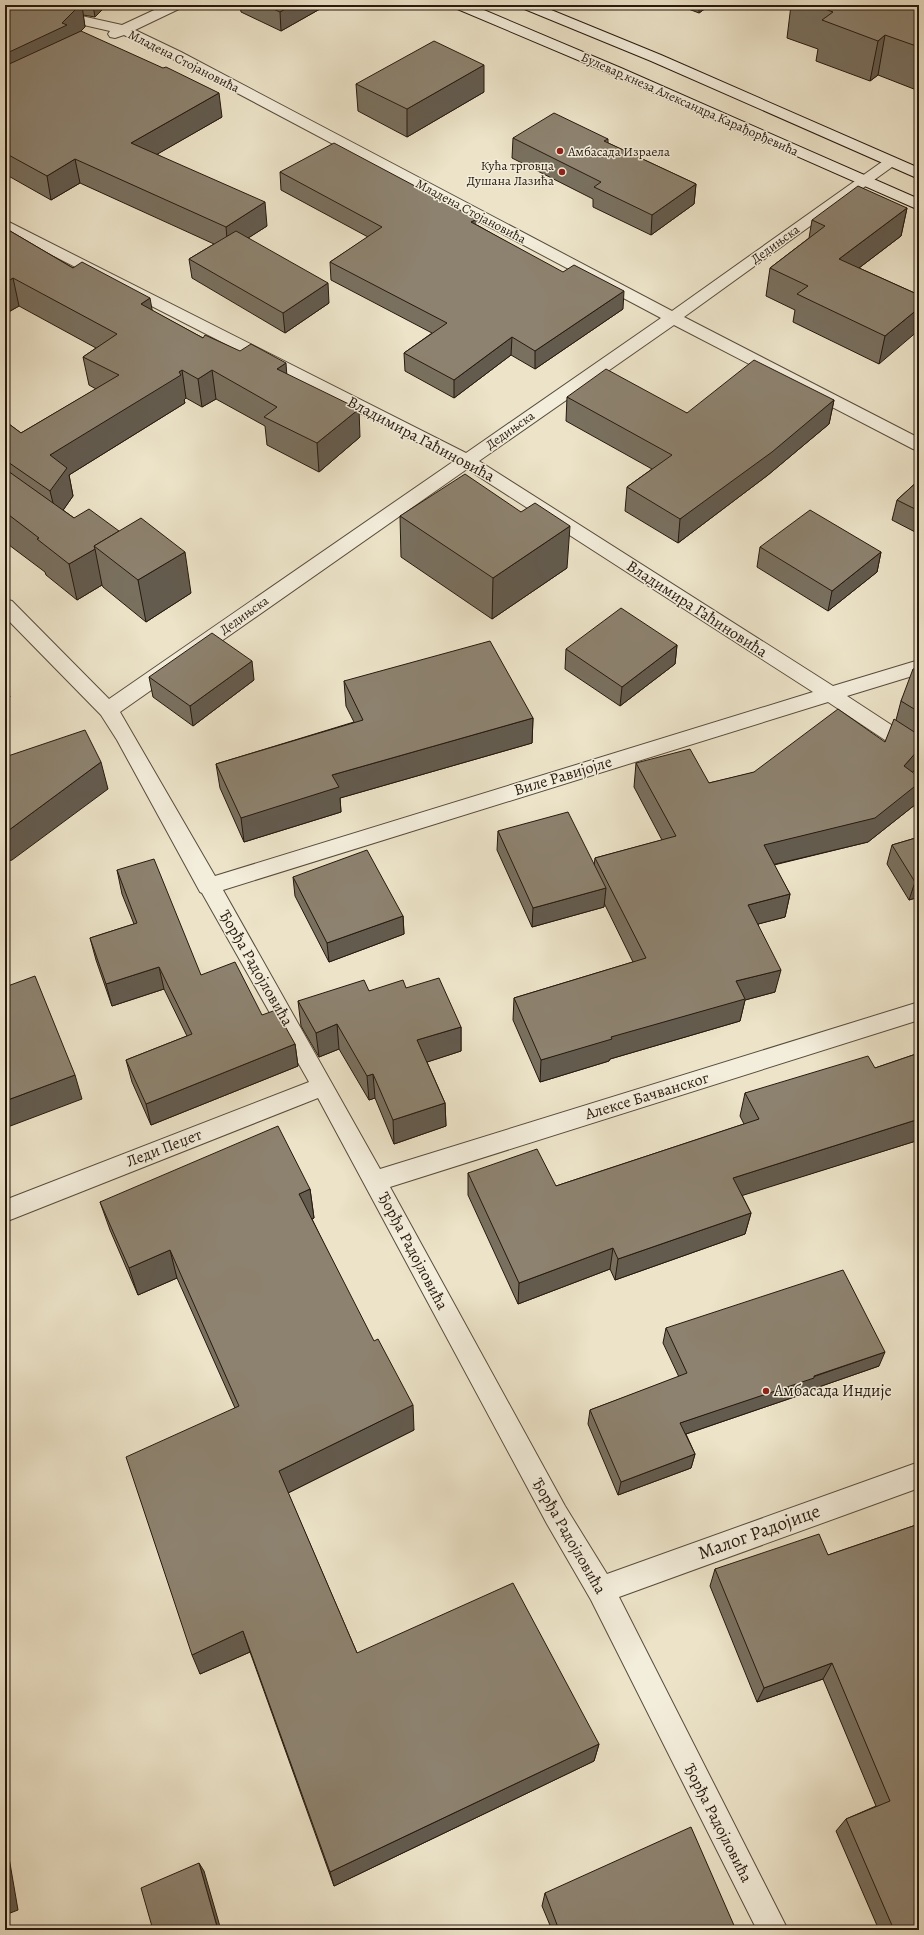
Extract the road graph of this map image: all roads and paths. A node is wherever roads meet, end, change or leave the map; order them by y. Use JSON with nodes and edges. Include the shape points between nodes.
{"nodes":[{"id":1,"x":14,"y":5,"type":"edge"},
{"id":2,"x":176,"y":5,"type":"edge"},
{"id":3,"x":460,"y":5,"type":"edge"},
{"id":4,"x":527,"y":5,"type":"edge"},
{"id":5,"x":124,"y":30,"type":"junction"},
{"id":6,"x":103,"y":40,"type":"edge"},
{"id":7,"x":891,"y":162,"type":"junction"},
{"id":8,"x":919,"y":174,"type":"edge"},
{"id":9,"x":862,"y":181,"type":"junction"},
{"id":10,"x":919,"y":205,"type":"edge"},
{"id":11,"x":5,"y":224,"type":"edge"},
{"id":12,"x":673,"y":318,"type":"junction"},
{"id":13,"x":919,"y":445,"type":"edge"},
{"id":14,"x":466,"y":460,"type":"junction"},
{"id":15,"x":5,"y":606,"type":"edge"},
{"id":16,"x":919,"y":667,"type":"edge"},
{"id":17,"x":830,"y":694,"type":"junction"},
{"id":18,"x":108,"y":710,"type":"junction"},
{"id":19,"x":919,"y":753,"type":"edge"},
{"id":20,"x":208,"y":886,"type":"junction"},
{"id":21,"x":919,"y":1011,"type":"edge"},
{"id":22,"x":323,"y":1086,"type":"junction"},
{"id":23,"x":375,"y":1181,"type":"junction"},
{"id":24,"x":5,"y":1211,"type":"edge"},
{"id":25,"x":919,"y":1475,"type":"edge"},
{"id":26,"x":601,"y":1590,"type":"junction"},
{"id":27,"x":773,"y":1930,"type":"edge"}],
"edges":[{"from":1,"to":5,"type":"street","name":"Младена Стојановића"},
{"from":2,"to":5,"type":"street"},
{"from":3,"to":9,"type":"street","name":"Булевар кнеза Александра Карађорђевића","via":[[616,71]]},
{"from":4,"to":7,"type":"street","name":"Булевар кнеза Александра Карађорђевића","via":[[656,58]]},
{"from":5,"to":6,"type":"street"},
{"from":5,"to":12,"type":"street","name":"Младена Стојановића","via":[[176,55]]},
{"from":7,"to":8,"type":"street","name":"Булевар кнеза Александра Карађорђевића"},
{"from":7,"to":9,"type":"street","name":"Дедињска"},
{"from":9,"to":10,"type":"street","name":"Булевар кнеза Александра Карађорђевића"},
{"from":9,"to":12,"type":"street","name":"Дедињска"},
{"from":11,"to":14,"type":"street","name":"Владимира Гаћиновића"},
{"from":12,"to":13,"type":"street","name":"Младена Стојановића"},
{"from":12,"to":14,"type":"street","name":"Дедињска"},
{"from":14,"to":17,"type":"street","name":"Владимира Гаћиновића"},
{"from":14,"to":18,"type":"street","name":"Дедињска"},
{"from":15,"to":18,"type":"street","name":"Ђорђа Радојловића"},
{"from":16,"to":17,"type":"street","name":"Виле Равијојле"},
{"from":17,"to":19,"type":"street","name":"Владимира Гаћиновића"},
{"from":17,"to":20,"type":"street","name":"Виле Равијојле"},
{"from":18,"to":20,"type":"street","name":"Ђорђа Радојловића"},
{"from":20,"to":22,"type":"street","name":"Ђорђа Радојловића"},
{"from":21,"to":23,"type":"street","name":"Алексе Бачванског"},
{"from":22,"to":23,"type":"street","name":"Ђорђа Радојловића"},
{"from":22,"to":24,"type":"street","name":"Леди Пеџет"},
{"from":23,"to":26,"type":"street","name":"Ђорђа Радојловића","via":[[556,1515]]},
{"from":25,"to":26,"type":"street","name":"Малог Радојице"},
{"from":26,"to":27,"type":"street","name":"Ђорђа Радојловића"}]}
